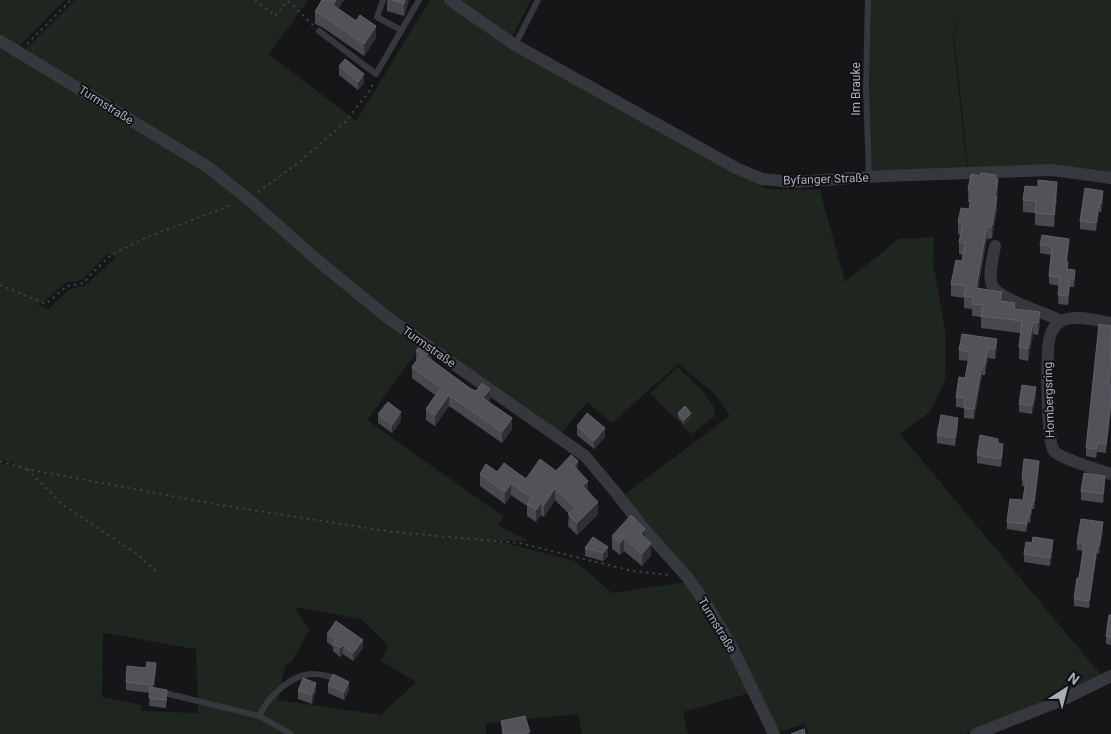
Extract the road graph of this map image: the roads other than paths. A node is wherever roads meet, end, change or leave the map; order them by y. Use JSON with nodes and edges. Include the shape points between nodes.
{"nodes":[{"id":1,"x":384,"y":0,"type":"edge"},
{"id":2,"x":419,"y":0,"type":"edge"},
{"id":3,"x":450,"y":0,"type":"edge"},
{"id":4,"x":538,"y":0,"type":"edge"},
{"id":5,"x":868,"y":0,"type":"edge"},
{"id":6,"x":400,"y":30,"type":"junction"},
{"id":7,"x":319,"y":31,"type":"road end"},
{"id":8,"x":0,"y":41,"type":"edge"},
{"id":9,"x":515,"y":45,"type":"junction"},
{"id":10,"x":869,"y":178,"type":"junction"},
{"id":11,"x":1111,"y":178,"type":"edge"},
{"id":12,"x":995,"y":246,"type":"dead end"},
{"id":13,"x":1061,"y":321,"type":"junction"},
{"id":14,"x":1111,"y":323,"type":"edge"},
{"id":15,"x":1111,"y":474,"type":"edge"},
{"id":16,"x":1111,"y":676,"type":"edge"},
{"id":17,"x":341,"y":680,"type":"edge"},
{"id":18,"x":161,"y":692,"type":"edge"},
{"id":19,"x":259,"y":716,"type":"junction"},
{"id":20,"x":291,"y":734,"type":"edge"},
{"id":21,"x":774,"y":734,"type":"edge"},
{"id":22,"x":976,"y":734,"type":"edge"}],
"edges":[{"from":1,"to":6,"type":"lane","via":[[377,17]]},
{"from":2,"to":6,"type":"lane"},
{"from":3,"to":9,"type":"street","name":"Byfanger Straße"},
{"from":4,"to":9,"type":"lane"},
{"from":5,"to":10,"type":"lane","name":"Im Brauke"},
{"from":6,"to":7,"type":"lane","via":[[376,74]]},
{"from":8,"to":21,"type":"street","name":"Turmstraße","via":[[208,168],[388,318],[585,456],[688,578],[710,610],[732,647]]},
{"from":9,"to":10,"type":"street","name":"Byfanger Straße","via":[[736,168],[762,179],[792,182]]},
{"from":10,"to":11,"type":"street","name":"Byfanger Straße","via":[[1052,170]]},
{"from":12,"to":13,"type":"street","via":[[991,280],[994,289],[1009,300]]},
{"from":13,"to":14,"type":"street","via":[[1074,319]]},
{"from":13,"to":15,"type":"street","name":"Hombergsring","via":[[1052,330],[1048,348],[1051,444],[1060,456]]},
{"from":16,"to":22,"type":"street"},
{"from":17,"to":19,"type":"lane","via":[[318,674],[294,678],[271,697]]},
{"from":18,"to":19,"type":"lane"},
{"from":19,"to":20,"type":"lane"}]}
